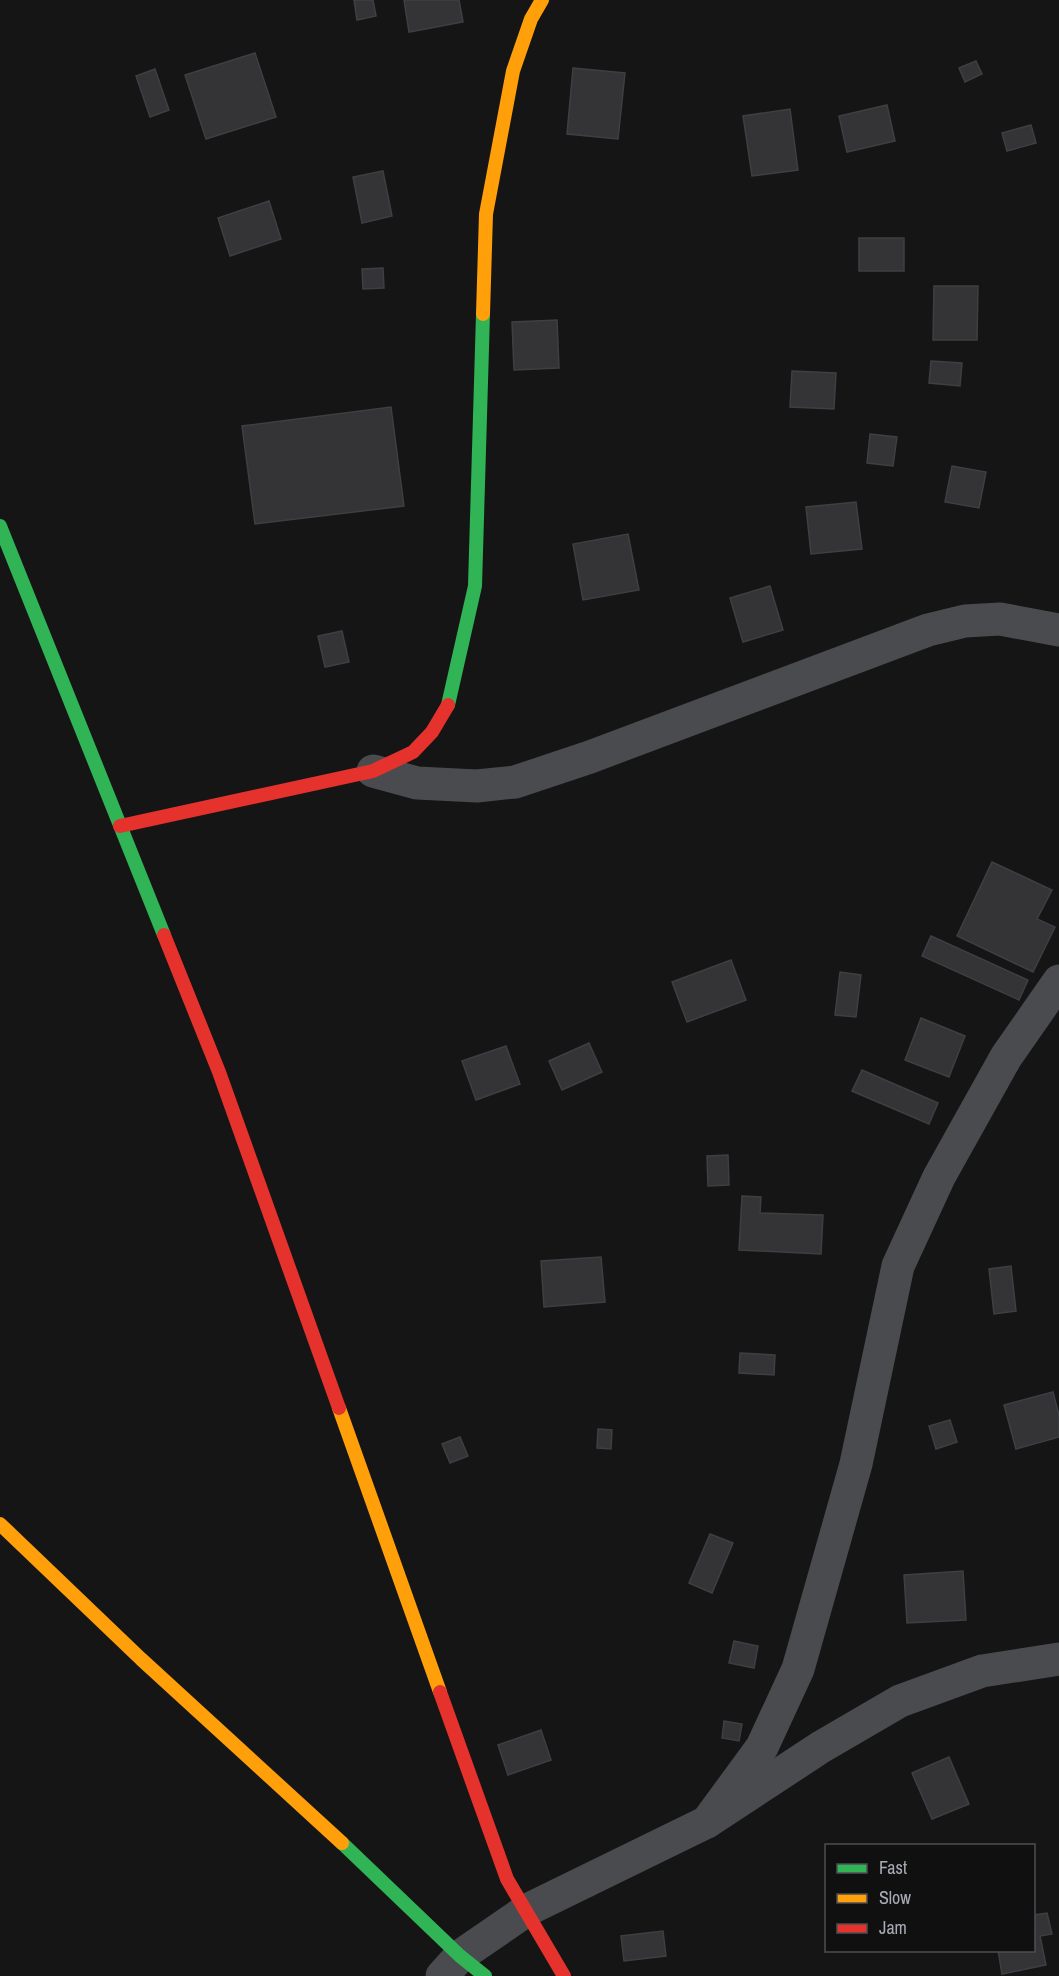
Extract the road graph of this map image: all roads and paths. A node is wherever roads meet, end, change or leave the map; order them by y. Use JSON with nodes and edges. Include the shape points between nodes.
{"nodes":[{"id":1,"x":542,"y":0,"type":"edge"},
{"id":2,"x":0,"y":526,"type":"edge"},
{"id":3,"x":1059,"y":630,"type":"edge"},
{"id":4,"x":373,"y":771,"type":"junction"},
{"id":5,"x":120,"y":826,"type":"junction"},
{"id":6,"x":1059,"y":981,"type":"edge"},
{"id":7,"x":0,"y":1524,"type":"edge"},
{"id":8,"x":1059,"y":1659,"type":"edge"},
{"id":9,"x":707,"y":1822,"type":"junction"},
{"id":10,"x":527,"y":1910,"type":"junction"},
{"id":11,"x":451,"y":1966,"type":"edge"},
{"id":12,"x":485,"y":1976,"type":"edge"},
{"id":13,"x":564,"y":1976,"type":"edge"}],
"edges":[{"from":1,"to":4,"type":"street","via":[[513,71],[486,214],[475,586],[463,651],[450,702],[432,732],[413,752]]},
{"from":2,"to":5,"type":"street"},
{"from":3,"to":4,"type":"street","via":[[1000,619],[965,621],[928,630],[515,782],[477,786],[417,783]]},
{"from":4,"to":5,"type":"street"},
{"from":5,"to":10,"type":"street","via":[[219,1072],[507,1879]]},
{"from":6,"to":9,"type":"street","via":[[995,1077],[939,1177],[898,1266],[856,1464],[798,1669],[762,1747]]},
{"from":7,"to":11,"type":"street","via":[[385,1882]]},
{"from":8,"to":9,"type":"street","via":[[982,1671],[900,1701]]},
{"from":9,"to":10,"type":"street"},
{"from":10,"to":11,"type":"street"},
{"from":10,"to":13,"type":"street"},
{"from":11,"to":12,"type":"street"}]}
